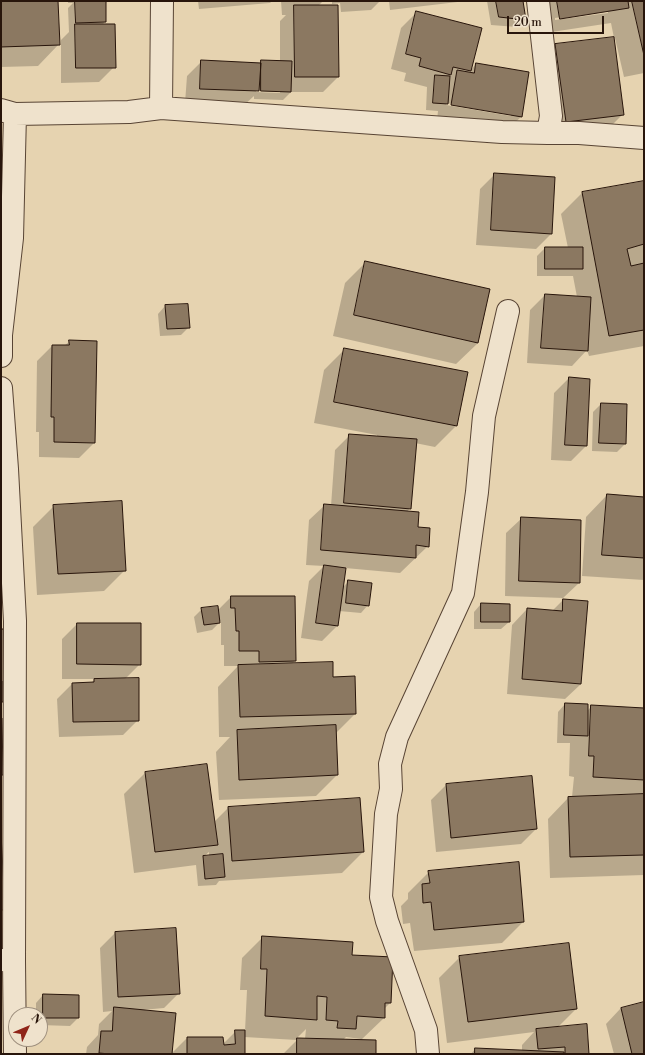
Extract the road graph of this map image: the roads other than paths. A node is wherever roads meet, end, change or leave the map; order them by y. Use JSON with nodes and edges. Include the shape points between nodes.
{"nodes":[{"id":1,"x":162,"y":1,"type":"edge"},
{"id":2,"x":538,"y":1,"type":"edge"},
{"id":3,"x":161,"y":108,"type":"junction"},
{"id":4,"x":8,"y":112,"type":"edge"},
{"id":5,"x":548,"y":133,"type":"junction"},
{"id":6,"x":644,"y":138,"type":"edge"},
{"id":7,"x":508,"y":312,"type":"dead end"},
{"id":8,"x":1,"y":356,"type":"edge"},
{"id":9,"x":1,"y":388,"type":"edge"},
{"id":10,"x":8,"y":621,"type":"edge"},
{"id":11,"x":8,"y":960,"type":"edge"},
{"id":12,"x":15,"y":1054,"type":"edge"},
{"id":13,"x":428,"y":1054,"type":"edge"}],
"edges":[{"from":1,"to":3,"type":"street"},
{"from":2,"to":5,"type":"street","via":[[550,116]]},
{"from":3,"to":4,"type":"street","via":[[129,112]]},
{"from":3,"to":5,"type":"street"},
{"from":4,"to":8,"type":"street","via":[[12,238]]},
{"from":5,"to":6,"type":"street"},
{"from":7,"to":13,"type":"street","via":[[484,416],[477,492],[463,593],[397,737],[390,764],[391,789],[386,814],[382,897],[387,921],[426,1030]]},
{"from":9,"to":10,"type":"street","via":[[7,469]]},
{"from":10,"to":11,"type":"street"},
{"from":11,"to":12,"type":"street"}]}
